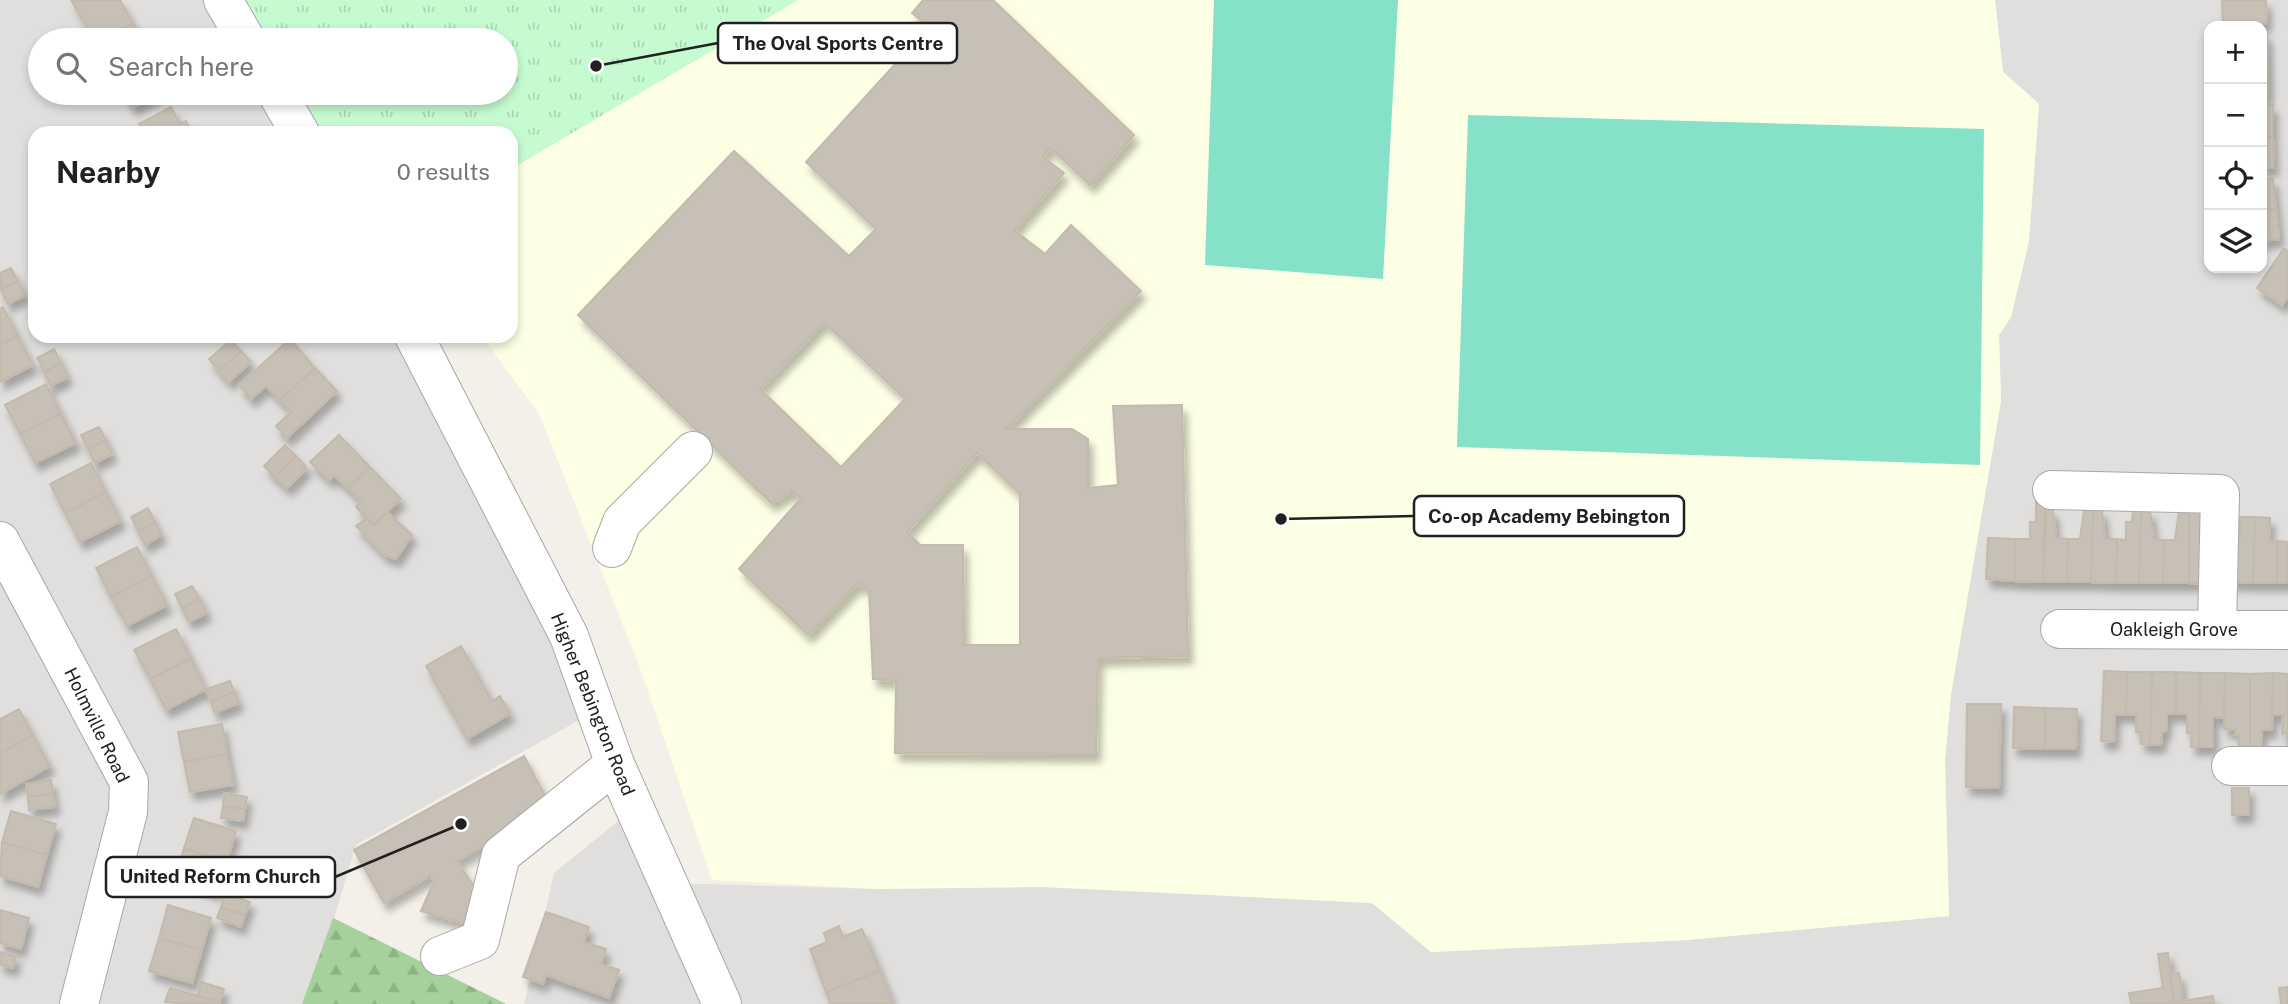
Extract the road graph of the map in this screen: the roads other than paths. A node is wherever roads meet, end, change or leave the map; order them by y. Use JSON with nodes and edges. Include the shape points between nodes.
{"nodes":[{"id":1,"x":223,"y":0,"type":"edge"},
{"id":2,"x":239,"y":28,"type":"edge"},
{"id":3,"x":283,"y":105,"type":"edge"},
{"id":4,"x":296,"y":126,"type":"edge"},
{"id":5,"x":418,"y":343,"type":"edge"},
{"id":6,"x":693,"y":452,"type":"dead end"},
{"id":7,"x":2052,"y":490,"type":"dead end"},
{"id":8,"x":0,"y":541,"type":"edge"},
{"id":9,"x":612,"y":548,"type":"dead end"},
{"id":10,"x":2060,"y":629,"type":"dead end"},
{"id":11,"x":2217,"y":629,"type":"junction"},
{"id":12,"x":2288,"y":630,"type":"edge"},
{"id":13,"x":615,"y":764,"type":"junction"},
{"id":14,"x":2231,"y":766,"type":"dead end"},
{"id":15,"x":2288,"y":766,"type":"edge"},
{"id":16,"x":440,"y":956,"type":"dead end"},
{"id":17,"x":79,"y":1004,"type":"edge"},
{"id":18,"x":722,"y":1004,"type":"edge"}],
"edges":[{"from":1,"to":2,"type":"street"},
{"from":3,"to":4,"type":"street"},
{"from":5,"to":13,"type":"street","name":"Higher Bebington Road","via":[[569,636]]},
{"from":6,"to":9,"type":"street","via":[[622,522]]},
{"from":7,"to":11,"type":"street","via":[[2220,494]]},
{"from":8,"to":17,"type":"street","name":"Holmville Road","via":[[129,782],[128,811]]},
{"from":10,"to":11,"type":"street","name":"Oakleigh Grove"},
{"from":11,"to":12,"type":"street","name":"Oakleigh Grove"},
{"from":13,"to":16,"type":"street","via":[[501,856],[480,940]]},
{"from":13,"to":18,"type":"street","name":"Higher Bebington Road"},
{"from":14,"to":15,"type":"street"}]}
